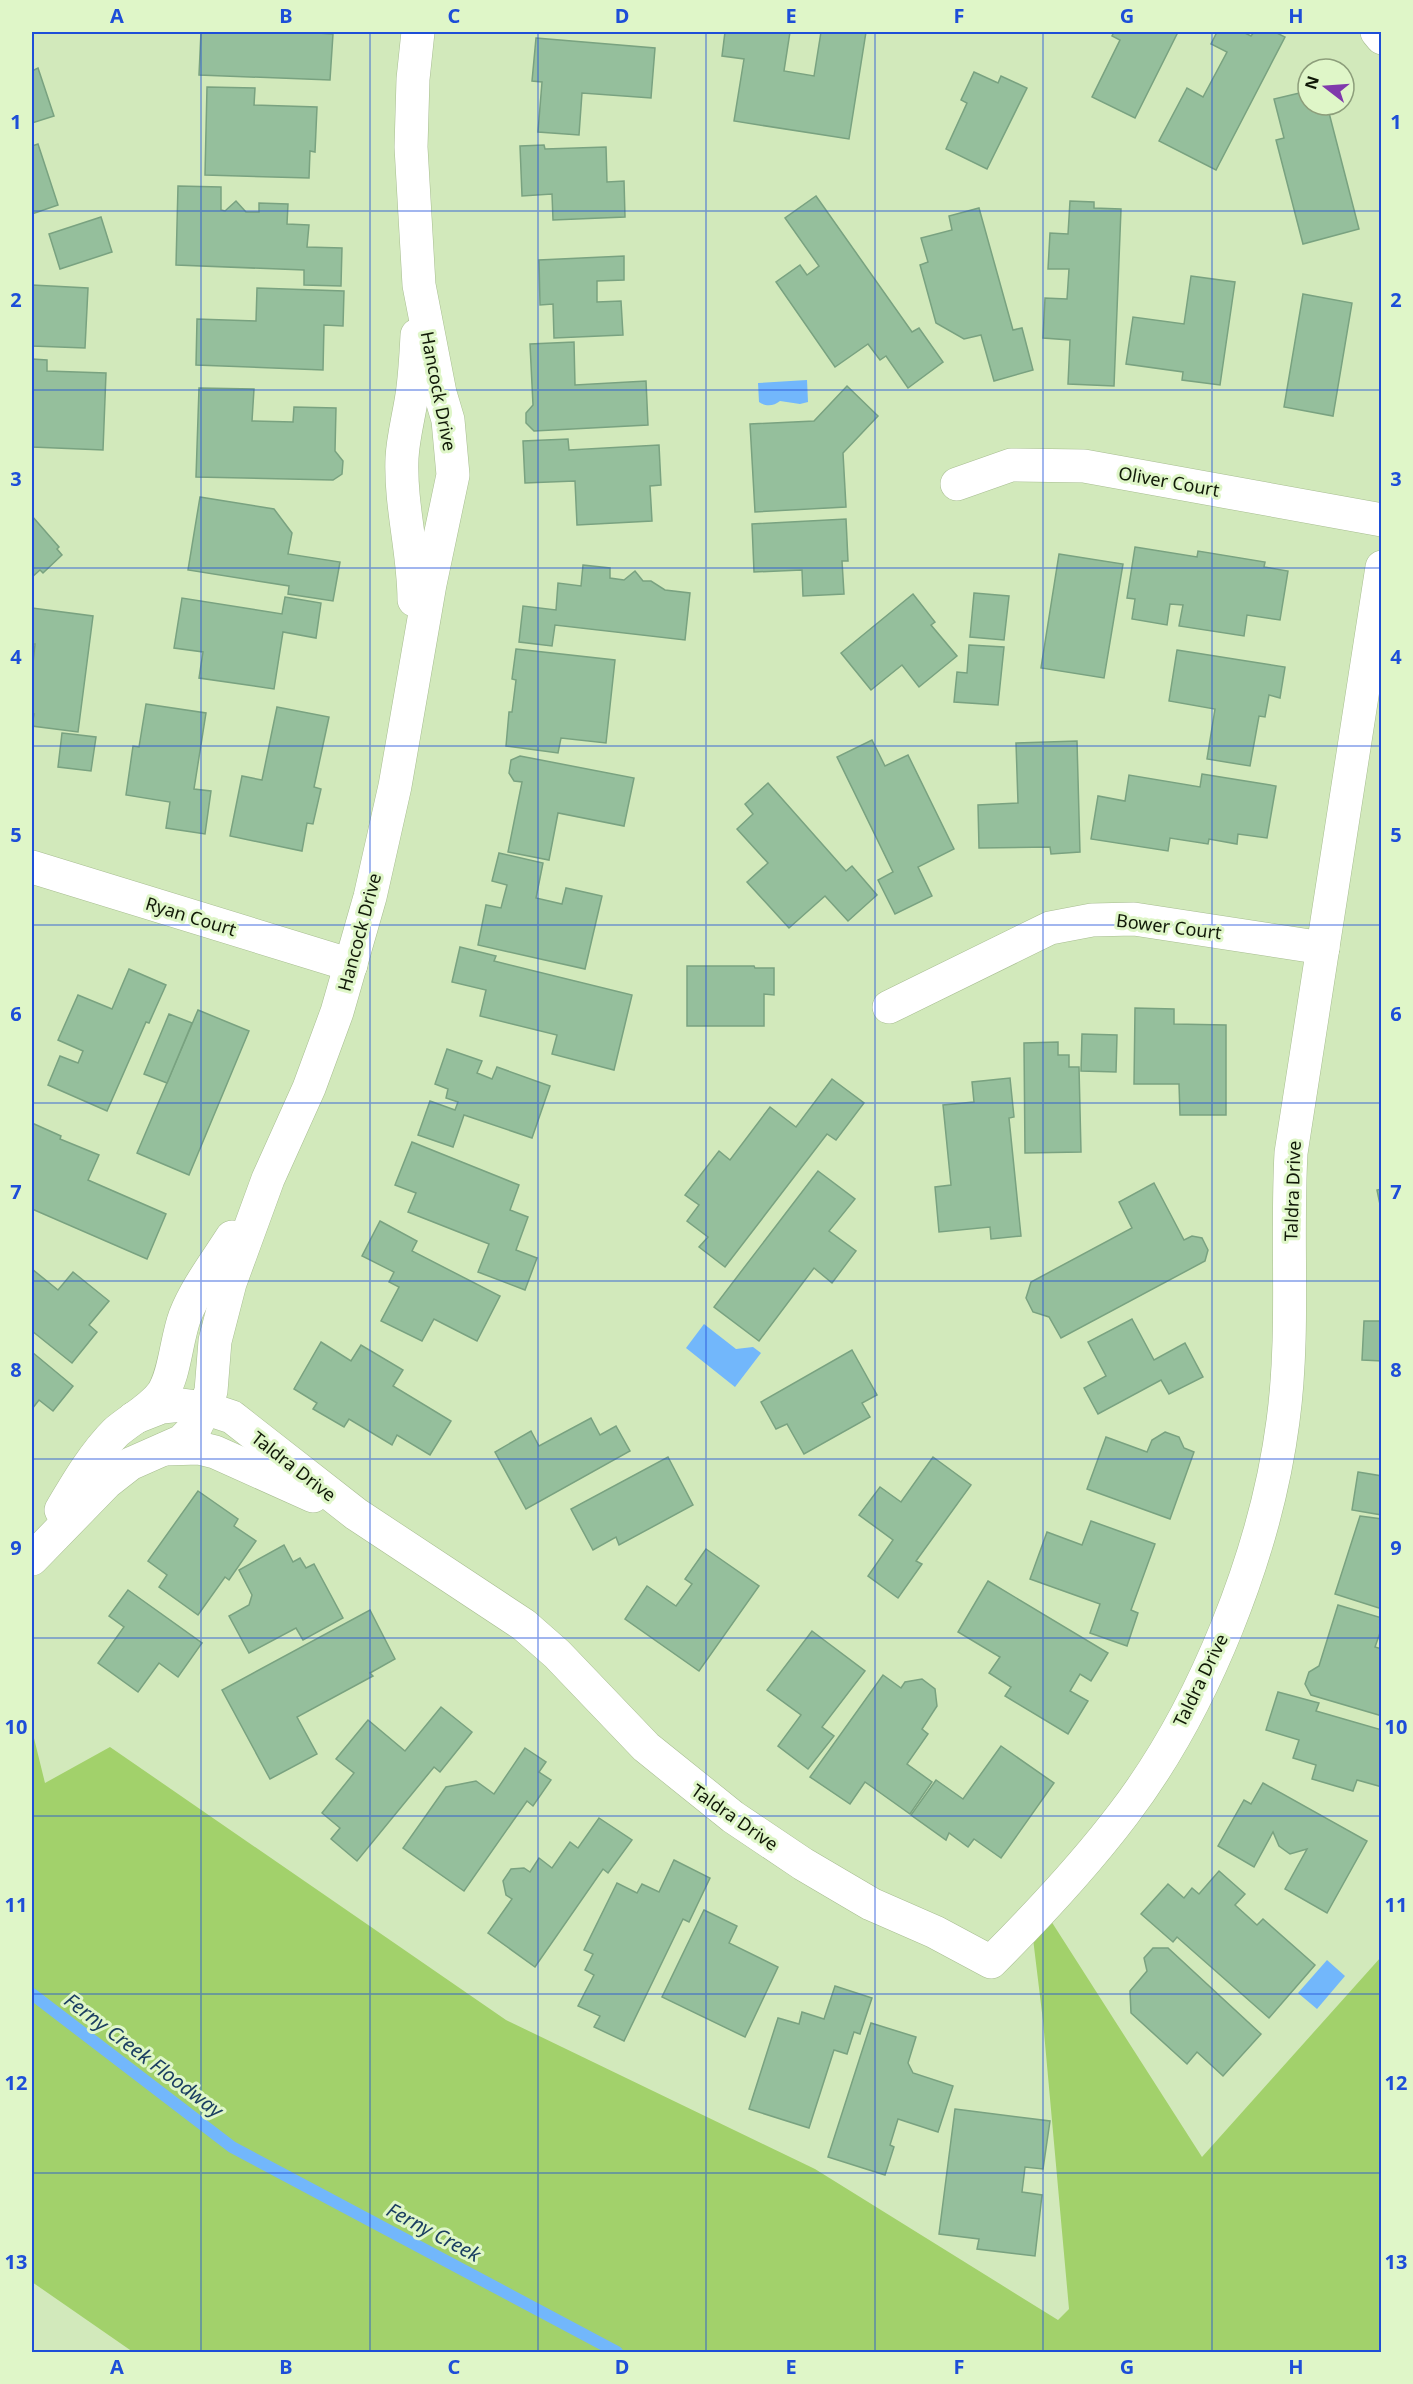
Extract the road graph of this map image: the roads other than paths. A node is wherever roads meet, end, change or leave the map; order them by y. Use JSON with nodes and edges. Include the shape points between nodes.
{"nodes":[{"id":1,"x":418,"y":32,"type":"edge"},
{"id":2,"x":1377,"y":32,"type":"edge"},
{"id":3,"x":1382,"y":38,"type":"edge"},
{"id":4,"x":419,"y":285,"type":"junction"},
{"id":5,"x":957,"y":484,"type":"dead end"},
{"id":6,"x":1382,"y":520,"type":"edge"},
{"id":7,"x":1382,"y":567,"type":"edge"},
{"id":8,"x":413,"y":674,"type":"junction"},
{"id":9,"x":32,"y":867,"type":"edge"},
{"id":10,"x":1323,"y":948,"type":"junction"},
{"id":11,"x":351,"y":965,"type":"junction"},
{"id":12,"x":889,"y":1007,"type":"dead end"},
{"id":13,"x":196,"y":1415,"type":"junction"},
{"id":14,"x":32,"y":1558,"type":"edge"}],
"edges":[{"from":1,"to":4,"type":"street","name":"Hancock Drive","via":[[411,147]]},
{"from":2,"to":3,"type":"street"},
{"from":4,"to":8,"type":"street","name":"Hancock Drive","via":[[412,396],[402,459],[414,573]]},
{"from":4,"to":8,"type":"street","name":"Hancock Drive","via":[[448,420],[453,475]]},
{"from":5,"to":6,"type":"street","name":"Oliver Court","via":[[1011,465],[1084,466]]},
{"from":7,"to":10,"type":"street","name":"Taldra Drive"},
{"from":8,"to":11,"type":"street","name":"Hancock Drive","via":[[395,786]]},
{"from":9,"to":11,"type":"street","name":"Ryan Court"},
{"from":10,"to":12,"type":"street","name":"Bower Court","via":[[1134,919],[1092,920],[1050,928]]},
{"from":10,"to":13,"type":"street","name":"Taldra Drive","via":[[1291,1153],[1288,1362],[1283,1421],[1270,1492],[1251,1561],[1208,1669],[1125,1812],[1044,1910],[991,1962],[871,1904],[734,1817],[645,1747],[557,1653],[524,1625]]},
{"from":11,"to":13,"type":"street","name":"Hancock Drive","via":[[309,1088],[268,1179],[221,1313]]},
{"from":13,"to":14,"type":"street","via":[[115,1476]]},
{"from":13,"to":14,"type":"street","via":[[162,1407],[134,1418],[116,1433],[97,1455]]}]}
